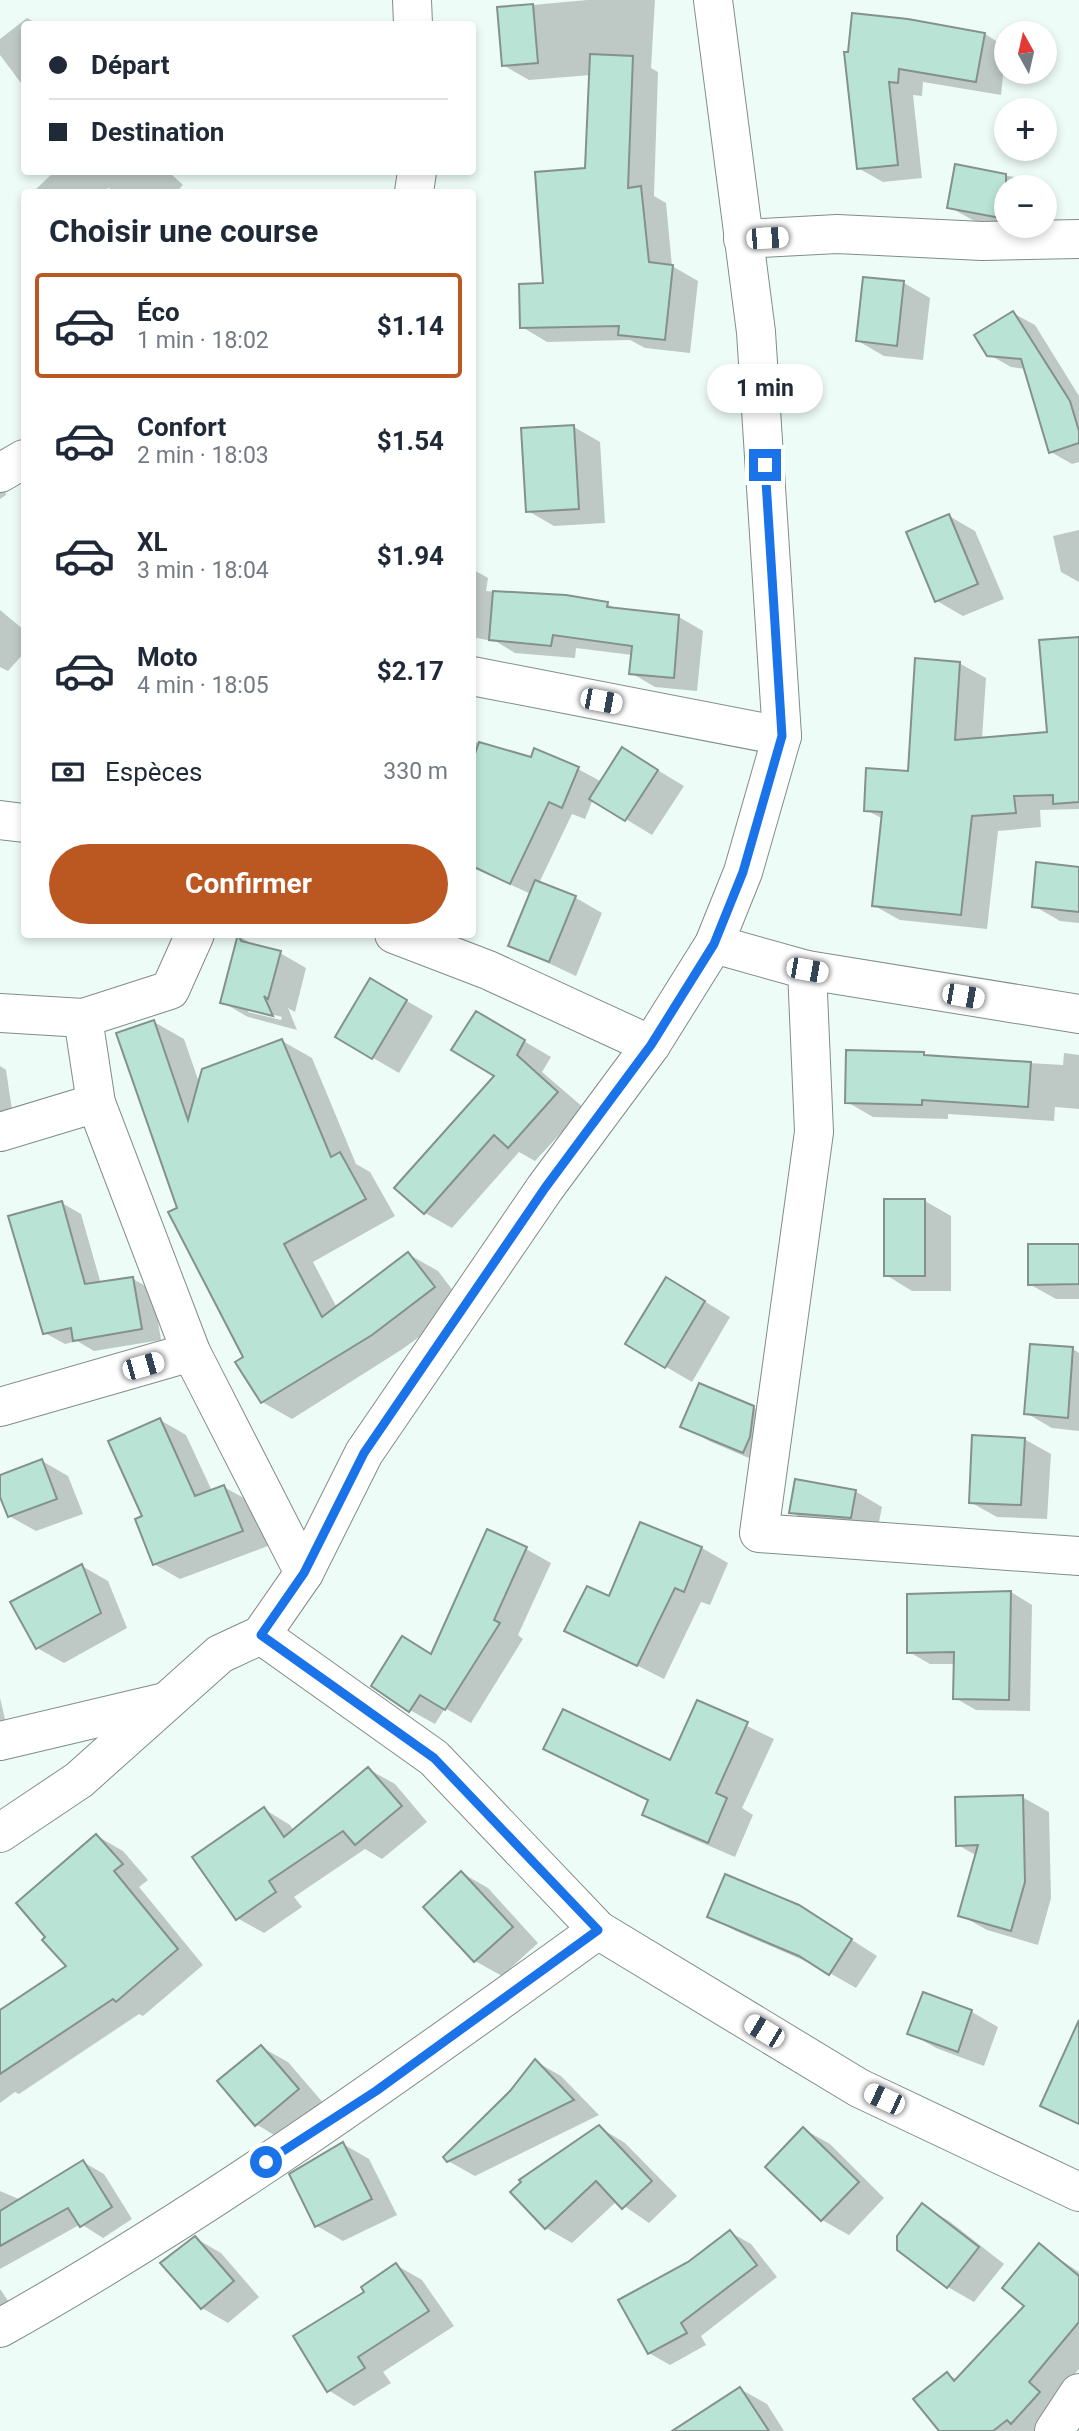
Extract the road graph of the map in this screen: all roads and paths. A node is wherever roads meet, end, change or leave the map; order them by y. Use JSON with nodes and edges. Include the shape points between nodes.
{"nodes":[{"id":1,"x":412,"y":0,"type":"edge"},
{"id":2,"x":713,"y":0,"type":"edge"},
{"id":3,"x":413,"y":21,"type":"edge"},
{"id":4,"x":743,"y":239,"type":"junction"},
{"id":5,"x":1079,"y":239,"type":"edge"},
{"id":6,"x":21,"y":461,"type":"edge"},
{"id":7,"x":0,"y":473,"type":"edge"},
{"id":8,"x":476,"y":677,"type":"edge"},
{"id":9,"x":782,"y":736,"type":"junction"},
{"id":10,"x":0,"y":820,"type":"edge"},
{"id":11,"x":21,"y":823,"type":"edge"},
{"id":12,"x":193,"y":938,"type":"edge"},
{"id":13,"x":404,"y":938,"type":"edge"},
{"id":14,"x":714,"y":944,"type":"junction"},
{"id":15,"x":807,"y":970,"type":"junction"},
{"id":16,"x":0,"y":1013,"type":"edge"},
{"id":17,"x":1079,"y":1014,"type":"edge"},
{"id":18,"x":83,"y":1018,"type":"junction"},
{"id":19,"x":651,"y":1045,"type":"junction"},
{"id":20,"x":96,"y":1103,"type":"junction"},
{"id":21,"x":0,"y":1132,"type":"edge"},
{"id":22,"x":191,"y":1352,"type":"junction"},
{"id":23,"x":0,"y":1407,"type":"edge"},
{"id":24,"x":1079,"y":1556,"type":"edge"},
{"id":25,"x":304,"y":1573,"type":"junction"},
{"id":26,"x":261,"y":1635,"type":"junction"},
{"id":27,"x":165,"y":1702,"type":"junction"},
{"id":28,"x":0,"y":1741,"type":"edge"},
{"id":29,"x":0,"y":1833,"type":"edge"},
{"id":30,"x":598,"y":1930,"type":"junction"},
{"id":31,"x":1079,"y":2192,"type":"edge"},
{"id":32,"x":0,"y":2328,"type":"edge"},
{"id":33,"x":1079,"y":2393,"type":"edge"},
{"id":34,"x":1054,"y":2431,"type":"edge"}],
"edges":[{"from":1,"to":3,"type":"street"},
{"from":2,"to":4,"type":"street"},
{"from":4,"to":5,"type":"street","via":[[837,234],[982,241]]},
{"from":4,"to":9,"type":"street","via":[[756,332]]},
{"from":6,"to":7,"type":"street"},
{"from":8,"to":9,"type":"street"},
{"from":9,"to":14,"type":"street","via":[[743,872]]},
{"from":10,"to":11,"type":"street"},
{"from":12,"to":18,"type":"street","via":[[170,990]]},
{"from":13,"to":19,"type":"street","via":[[488,970]]},
{"from":14,"to":15,"type":"street"},
{"from":14,"to":19,"type":"street"},
{"from":15,"to":17,"type":"street"},
{"from":15,"to":24,"type":"street","via":[[814,1132],[759,1533]]},
{"from":16,"to":18,"type":"street"},
{"from":18,"to":20,"type":"street"},
{"from":19,"to":25,"type":"street","via":[[545,1188],[364,1453]]},
{"from":20,"to":21,"type":"street"},
{"from":20,"to":22,"type":"street"},
{"from":22,"to":23,"type":"street"},
{"from":22,"to":25,"type":"street"},
{"from":25,"to":26,"type":"street"},
{"from":26,"to":27,"type":"street","via":[[220,1654]]},
{"from":26,"to":30,"type":"street","via":[[434,1758]]},
{"from":27,"to":28,"type":"street"},
{"from":27,"to":29,"type":"street","via":[[79,1780]]},
{"from":30,"to":31,"type":"street","via":[[859,2088]]},
{"from":30,"to":32,"type":"street","via":[[376,2091],[69,2290]]},
{"from":33,"to":34,"type":"street"}]}
